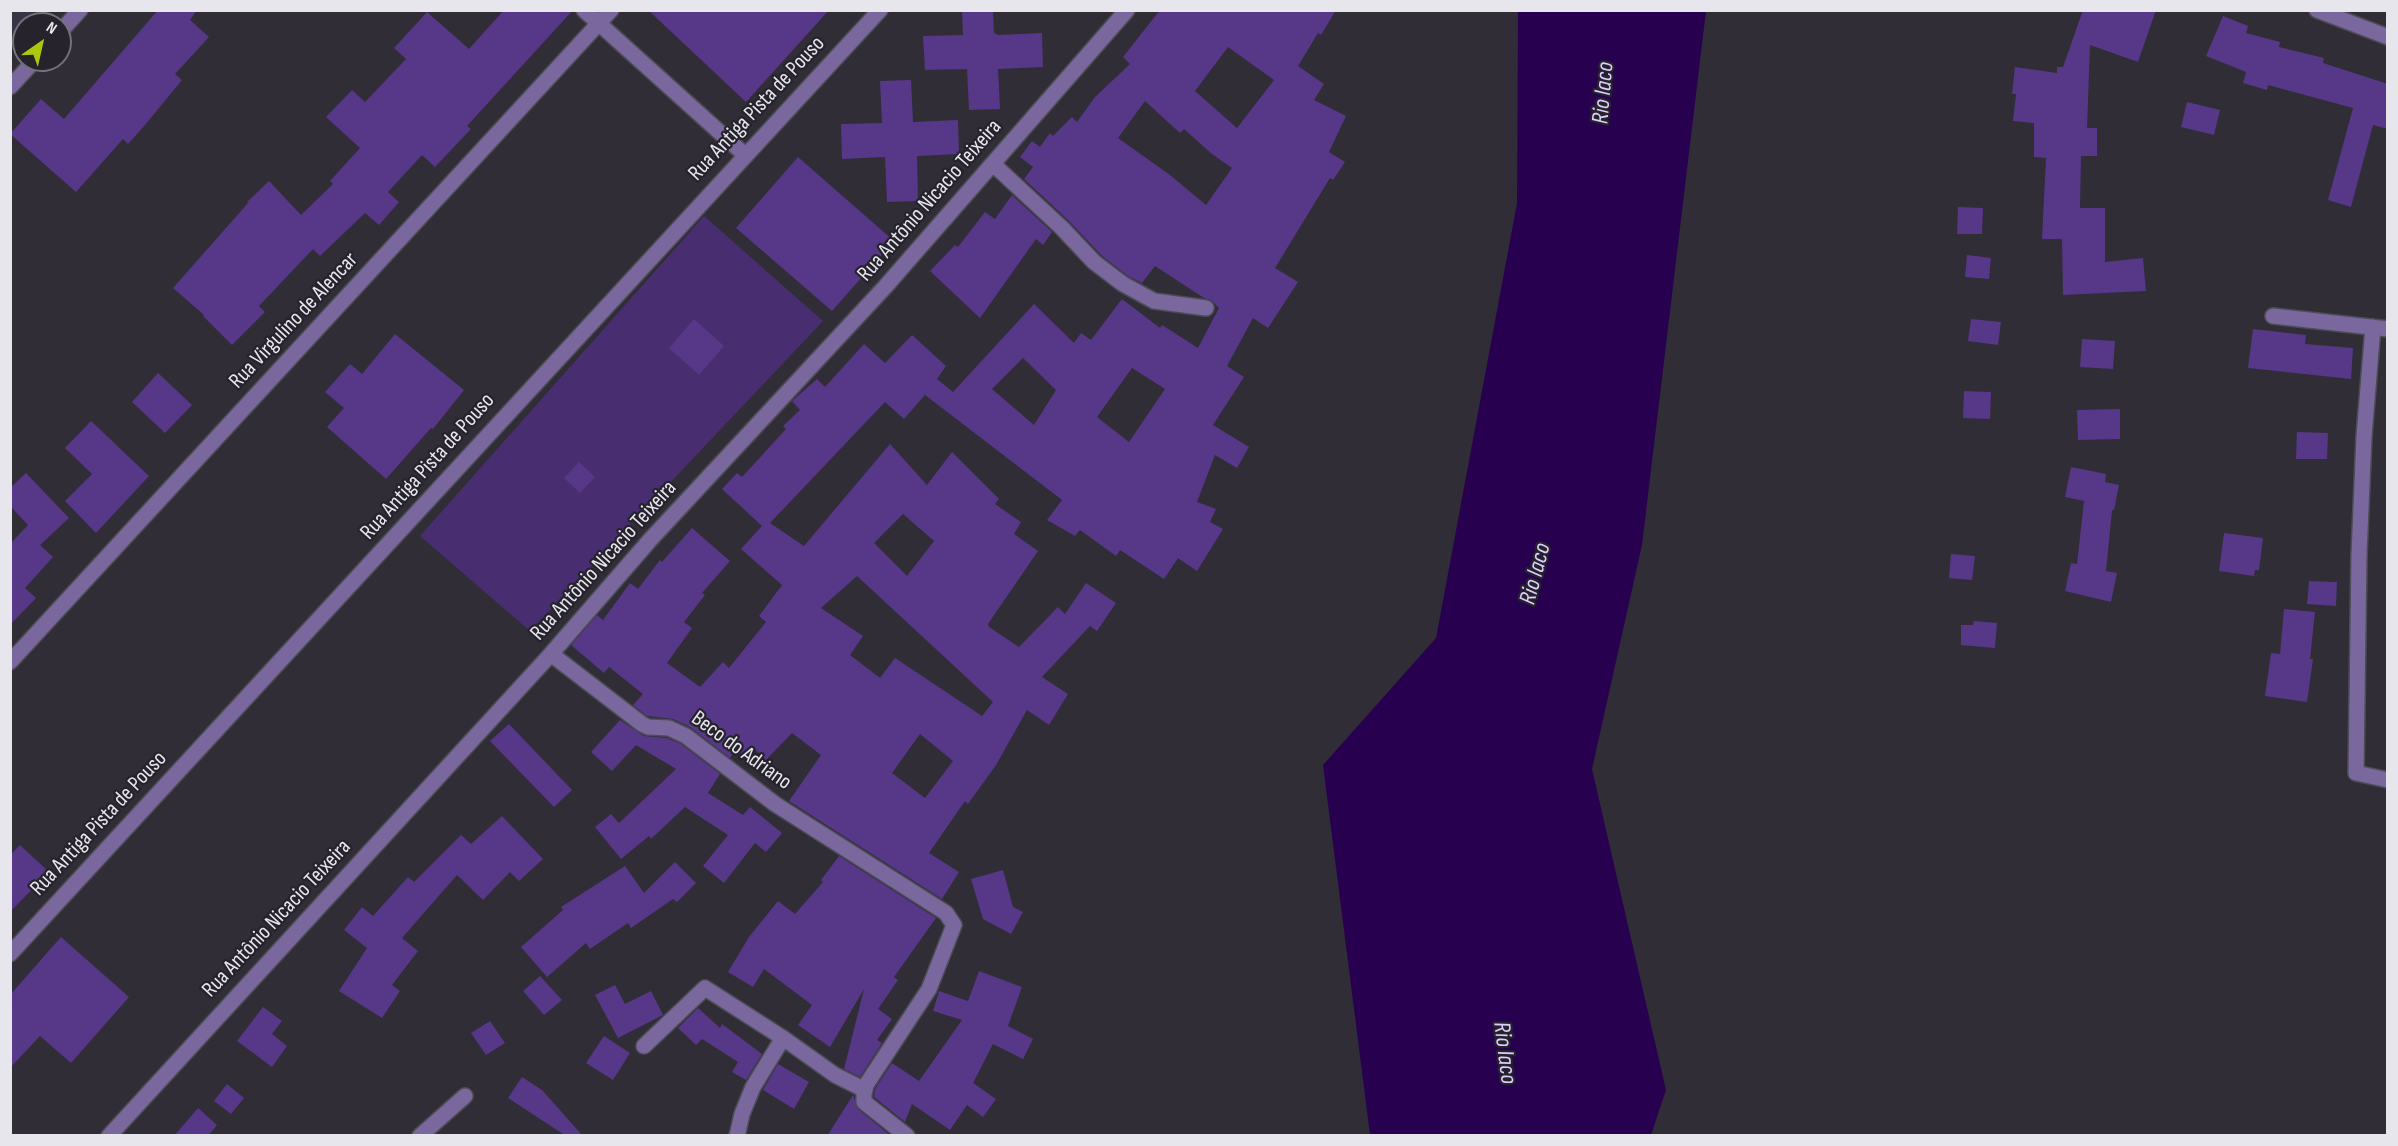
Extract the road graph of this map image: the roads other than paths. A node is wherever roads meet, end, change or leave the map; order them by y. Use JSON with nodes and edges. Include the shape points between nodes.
{"nodes":[{"id":1,"x":584,"y":10,"type":"edge"},
{"id":2,"x":611,"y":10,"type":"edge"},
{"id":3,"x":880,"y":10,"type":"edge"},
{"id":4,"x":1127,"y":10,"type":"edge"},
{"id":5,"x":2317,"y":10,"type":"edge"},
{"id":6,"x":599,"y":24,"type":"junction"},
{"id":7,"x":2388,"y":37,"type":"edge"},
{"id":8,"x":24,"y":72,"type":"edge"},
{"id":9,"x":10,"y":87,"type":"edge"},
{"id":10,"x":745,"y":155,"type":"junction"},
{"id":11,"x":993,"y":164,"type":"junction"},
{"id":12,"x":1206,"y":308,"type":"dead end"},
{"id":13,"x":2273,"y":316,"type":"dead end"},
{"id":14,"x":2380,"y":328,"type":"edge"},
{"id":15,"x":551,"y":654,"type":"junction"},
{"id":16,"x":10,"y":662,"type":"edge"},
{"id":17,"x":2388,"y":780,"type":"edge"},
{"id":18,"x":10,"y":954,"type":"edge"},
{"id":19,"x":783,"y":1038,"type":"junction"},
{"id":20,"x":644,"y":1046,"type":"dead end"},
{"id":21,"x":865,"y":1090,"type":"junction"},
{"id":22,"x":465,"y":1096,"type":"dead end"},
{"id":23,"x":109,"y":1136,"type":"edge"},
{"id":24,"x":420,"y":1136,"type":"edge"},
{"id":25,"x":738,"y":1136,"type":"edge"},
{"id":26,"x":907,"y":1136,"type":"edge"}],
"edges":[{"from":1,"to":6,"type":"street"},
{"from":2,"to":6,"type":"street","name":"Rua Virgulino de Alencar"},
{"from":3,"to":10,"type":"street","name":"Rua Antiga Pista de Pouso"},
{"from":4,"to":11,"type":"street","name":"Rua Antônio Nicacio Teixeira"},
{"from":5,"to":7,"type":"street"},
{"from":6,"to":10,"type":"street"},
{"from":6,"to":16,"type":"street","name":"Rua Virgulino de Alencar"},
{"from":8,"to":9,"type":"street"},
{"from":10,"to":18,"type":"street","name":"Rua Antiga Pista de Pouso"},
{"from":11,"to":12,"type":"street","via":[[1094,262],[1123,284],[1154,301]]},
{"from":11,"to":15,"type":"street","name":"Rua Antônio Nicacio Teixeira"},
{"from":13,"to":14,"type":"street"},
{"from":14,"to":17,"type":"street","via":[[2364,436],[2356,773]]},
{"from":15,"to":21,"type":"street","name":"Beco do Adriano","via":[[642,724],[669,728],[686,736],[775,804],[946,913],[954,925],[929,989]]},
{"from":15,"to":23,"type":"street","name":"Rua Antônio Nicacio Teixeira"},
{"from":19,"to":20,"type":"street","via":[[705,988]]},
{"from":19,"to":21,"type":"street","via":[[835,1075]]},
{"from":19,"to":25,"type":"street","via":[[753,1087]]},
{"from":21,"to":26,"type":"street","via":[[864,1102]]},
{"from":22,"to":24,"type":"street"}]}
